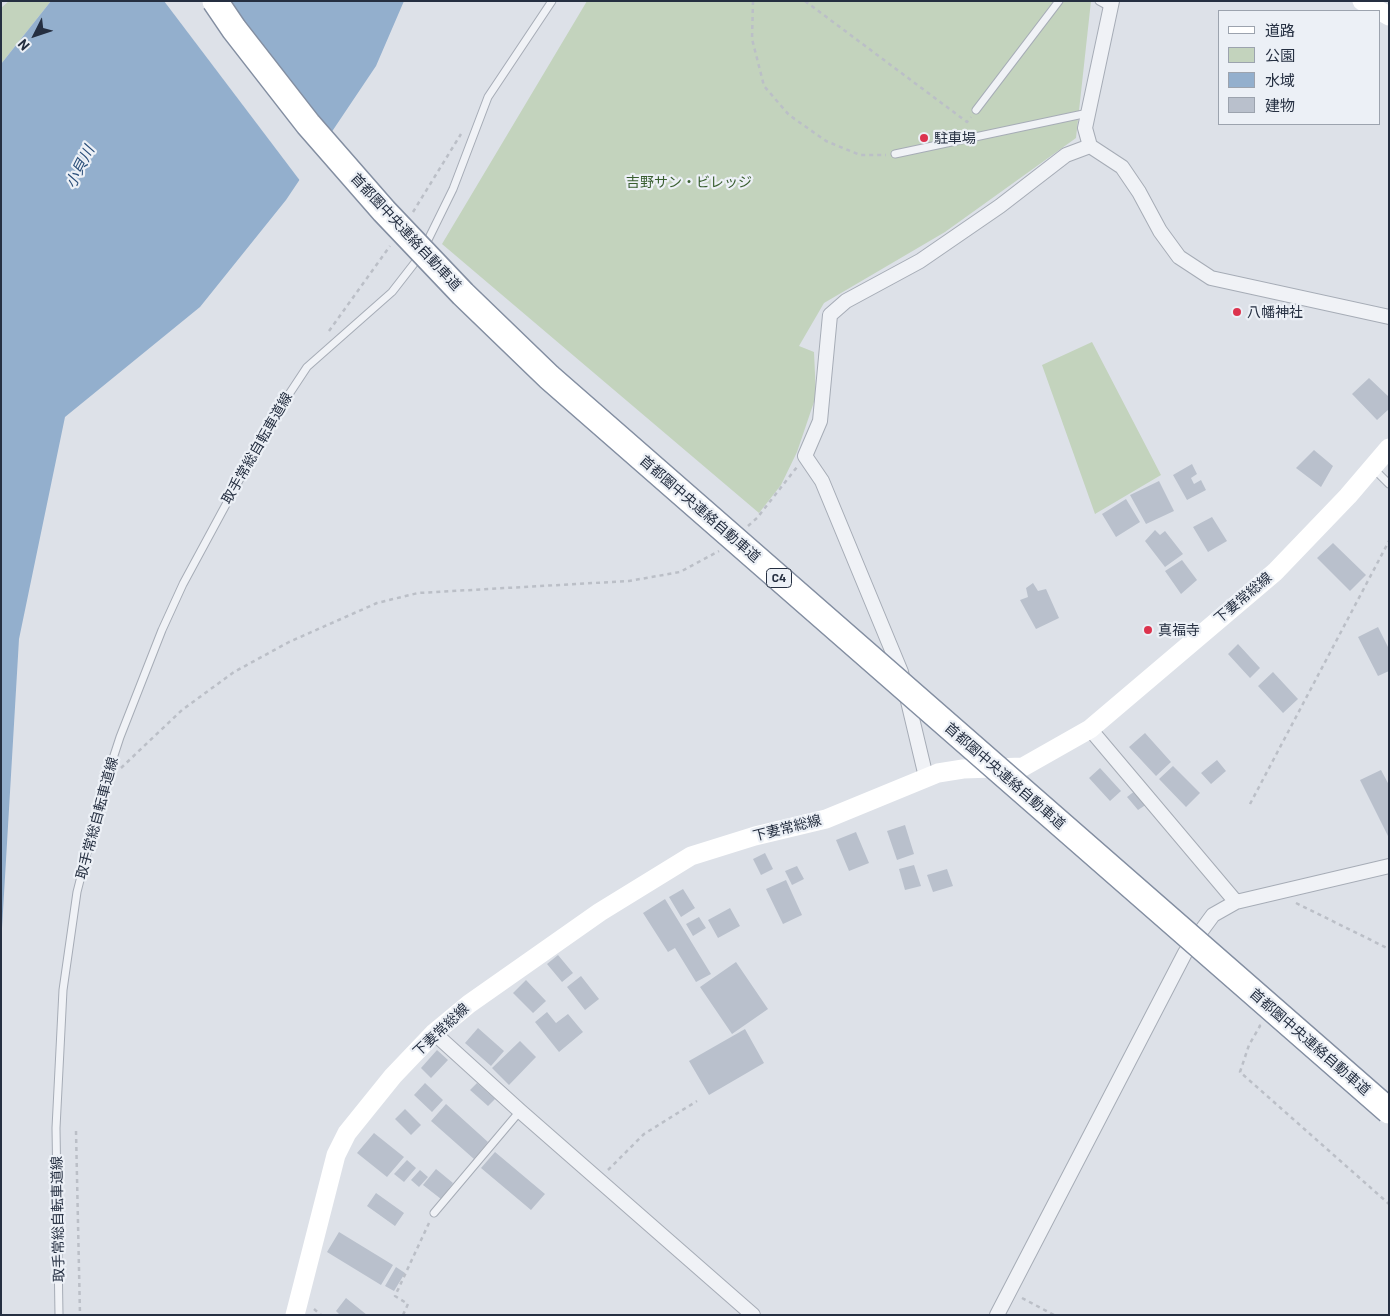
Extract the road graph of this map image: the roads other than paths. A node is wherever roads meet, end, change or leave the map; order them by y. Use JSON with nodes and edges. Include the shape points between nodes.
{"nodes":[{"id":1,"x":215,"y":1,"type":"edge"},
{"id":2,"x":552,"y":1,"type":"edge"},
{"id":3,"x":1059,"y":1,"type":"edge"},
{"id":4,"x":1362,"y":1,"type":"edge"},
{"id":5,"x":1107,"y":3,"type":"edge"},
{"id":6,"x":1378,"y":10,"type":"edge"},
{"id":7,"x":976,"y":110,"type":"road end"},
{"id":8,"x":1088,"y":113,"type":"junction"},
{"id":9,"x":1090,"y":146,"type":"junction"},
{"id":10,"x":895,"y":154,"type":"road end"},
{"id":11,"x":1389,"y":317,"type":"edge"},
{"id":12,"x":1389,"y":448,"type":"edge"},
{"id":13,"x":1371,"y":466,"type":"junction"},
{"id":14,"x":1389,"y":484,"type":"edge"},
{"id":15,"x":1090,"y":729,"type":"junction"},
{"id":16,"x":926,"y":777,"type":"junction"},
{"id":17,"x":1389,"y":866,"type":"edge"},
{"id":18,"x":1236,"y":902,"type":"junction"},
{"id":19,"x":434,"y":1033,"type":"junction"},
{"id":20,"x":520,"y":1111,"type":"junction"},
{"id":21,"x":1389,"y":1111,"type":"edge"},
{"id":22,"x":434,"y":1213,"type":"road end"},
{"id":23,"x":59,"y":1315,"type":"edge"},
{"id":24,"x":295,"y":1315,"type":"edge"},
{"id":25,"x":753,"y":1315,"type":"edge"},
{"id":26,"x":997,"y":1315,"type":"edge"}],
"edges":[{"from":1,"to":21,"type":"highway","name":"首都圏中央連絡自動車道","number":"C4","bridge":true,"via":[[308,124],[384,211],[549,376]]},
{"from":2,"to":23,"type":"lane","name":"取手常総自転車道線","via":[[488,97],[453,189],[414,267],[392,292],[307,366],[270,423],[183,584],[142,680],[104,786],[77,892],[63,990],[56,1128]]},
{"from":3,"to":7,"type":"lane"},
{"from":4,"to":6,"type":"main road"},
{"from":5,"to":8,"type":"street"},
{"from":8,"to":9,"type":"street","via":[[1085,128]]},
{"from":8,"to":10,"type":"lane"},
{"from":9,"to":11,"type":"street","via":[[1122,167],[1160,232],[1179,257],[1211,278]]},
{"from":9,"to":16,"type":"street","via":[[1066,155],[920,261],[846,301],[830,315],[820,421],[805,456],[822,482],[901,672]]},
{"from":12,"to":13,"type":"main road","name":"下妻常総線"},
{"from":13,"to":14,"type":"lane"},
{"from":13,"to":15,"type":"main road","name":"下妻常総線","via":[[1348,496],[1275,572]]},
{"from":15,"to":16,"type":"main road","name":"下妻常総線","via":[[1023,767],[963,768]]},
{"from":15,"to":18,"type":"street"},
{"from":16,"to":19,"type":"main road","name":"下妻常総線","via":[[826,819],[691,856],[600,912],[469,1004]]},
{"from":17,"to":18,"type":"street"},
{"from":18,"to":26,"type":"street","via":[[1213,915],[1186,953]]},
{"from":19,"to":20,"type":"street"},
{"from":19,"to":24,"type":"main road","name":"下妻常総線","via":[[393,1076],[347,1133],[336,1155]]},
{"from":20,"to":22,"type":"lane"},
{"from":20,"to":25,"type":"street"}]}
